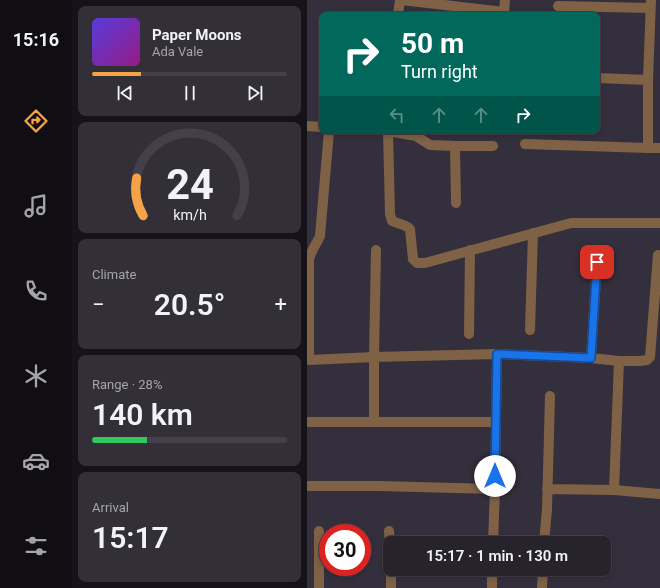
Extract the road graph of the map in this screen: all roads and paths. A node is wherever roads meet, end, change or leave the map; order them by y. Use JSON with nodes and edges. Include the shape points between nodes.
{"nodes":[{"id":1,"x":401,"y":0,"type":"edge"},
{"id":2,"x":505,"y":0,"type":"edge"},
{"id":3,"x":558,"y":6,"type":"dead end"},
{"id":4,"x":653,"y":8,"type":"edge"},
{"id":5,"x":399,"y":12,"type":"edge"},
{"id":6,"x":489,"y":12,"type":"edge"},
{"id":7,"x":504,"y":12,"type":"edge"},
{"id":8,"x":600,"y":78,"type":"edge"},
{"id":9,"x":648,"y":80,"type":"junction"},
{"id":10,"x":307,"y":126,"type":"edge"},
{"id":11,"x":319,"y":126,"type":"edge"},
{"id":12,"x":329,"y":134,"type":"edge"},
{"id":13,"x":388,"y":134,"type":"edge"},
{"id":14,"x":405,"y":134,"type":"edge"},
{"id":15,"x":525,"y":144,"type":"dead end"},
{"id":16,"x":455,"y":146,"type":"junction"},
{"id":17,"x":493,"y":146,"type":"dead end"},
{"id":18,"x":647,"y":148,"type":"junction"},
{"id":19,"x":660,"y":148,"type":"edge"},
{"id":20,"x":456,"y":203,"type":"dead end"},
{"id":21,"x":660,"y":223,"type":"edge"},
{"id":22,"x":533,"y":233,"type":"junction"},
{"id":23,"x":376,"y":250,"type":"dead end"},
{"id":24,"x":470,"y":250,"type":"junction"},
{"id":25,"x":658,"y":255,"type":"dead end"},
{"id":26,"x":597,"y":262,"type":"dead end"},
{"id":27,"x":530,"y":330,"type":"dead end"},
{"id":28,"x":469,"y":334,"type":"dead end"},
{"id":29,"x":497,"y":354,"type":"junction"},
{"id":30,"x":374,"y":357,"type":"junction"},
{"id":31,"x":591,"y":358,"type":"junction"},
{"id":32,"x":308,"y":360,"type":"edge"},
{"id":33,"x":619,"y":361,"type":"junction"},
{"id":34,"x":550,"y":396,"type":"dead end"},
{"id":35,"x":307,"y":422,"type":"edge"},
{"id":36,"x":374,"y":422,"type":"junction"},
{"id":37,"x":495,"y":422,"type":"junction"},
{"id":38,"x":307,"y":486,"type":"edge"},
{"id":39,"x":495,"y":489,"type":"junction"},
{"id":40,"x":547,"y":489,"type":"junction"},
{"id":41,"x":614,"y":490,"type":"junction"},
{"id":42,"x":660,"y":494,"type":"edge"},
{"id":43,"x":389,"y":532,"type":"dead end"},
{"id":44,"x":389,"y":536,"type":"edge"},
{"id":45,"x":493,"y":536,"type":"edge"},
{"id":46,"x":545,"y":536,"type":"edge"},
{"id":47,"x":319,"y":576,"type":"edge"},
{"id":48,"x":391,"y":576,"type":"edge"},
{"id":49,"x":492,"y":576,"type":"edge"},
{"id":50,"x":543,"y":576,"type":"edge"},
{"id":51,"x":319,"y":588,"type":"edge"},
{"id":52,"x":391,"y":588,"type":"edge"},
{"id":53,"x":492,"y":588,"type":"edge"},
{"id":54,"x":542,"y":588,"type":"edge"}],
"edges":[{"from":1,"to":5,"type":"street"},
{"from":1,"to":6,"type":"street"},
{"from":2,"to":7,"type":"street"},
{"from":3,"to":4,"type":"street"},
{"from":4,"to":9,"type":"street"},
{"from":8,"to":9,"type":"street"},
{"from":9,"to":18,"type":"street"},
{"from":10,"to":11,"type":"street"},
{"from":12,"to":32,"type":"street","via":[[320,236],[310,253],[309,260]]},
{"from":13,"to":24,"type":"street","via":[[390,214],[392,221],[410,229],[413,259],[417,263],[425,263]]},
{"from":14,"to":16,"type":"street","via":[[416,136],[430,145]]},
{"from":15,"to":18,"type":"street"},
{"from":16,"to":17,"type":"street"},
{"from":16,"to":20,"type":"street"},
{"from":18,"to":19,"type":"street"},
{"from":21,"to":22,"type":"street","via":[[571,223]]},
{"from":22,"to":24,"type":"street"},
{"from":22,"to":27,"type":"street"},
{"from":23,"to":30,"type":"street"},
{"from":24,"to":28,"type":"street"},
{"from":25,"to":33,"type":"street","via":[[650,357],[640,361]]},
{"from":26,"to":31,"type":"street"},
{"from":29,"to":30,"type":"street"},
{"from":29,"to":31,"type":"street"},
{"from":29,"to":37,"type":"street"},
{"from":30,"to":32,"type":"street"},
{"from":30,"to":36,"type":"street"},
{"from":31,"to":33,"type":"street"},
{"from":33,"to":41,"type":"street"},
{"from":34,"to":40,"type":"street"},
{"from":35,"to":36,"type":"street"},
{"from":36,"to":37,"type":"street"},
{"from":37,"to":39,"type":"street"},
{"from":38,"to":39,"type":"street"},
{"from":39,"to":45,"type":"street"},
{"from":40,"to":41,"type":"street"},
{"from":40,"to":46,"type":"street"},
{"from":41,"to":42,"type":"street"},
{"from":43,"to":44,"type":"street"},
{"from":47,"to":51,"type":"street"},
{"from":48,"to":52,"type":"street"},
{"from":49,"to":53,"type":"street"},
{"from":50,"to":54,"type":"street"}]}
